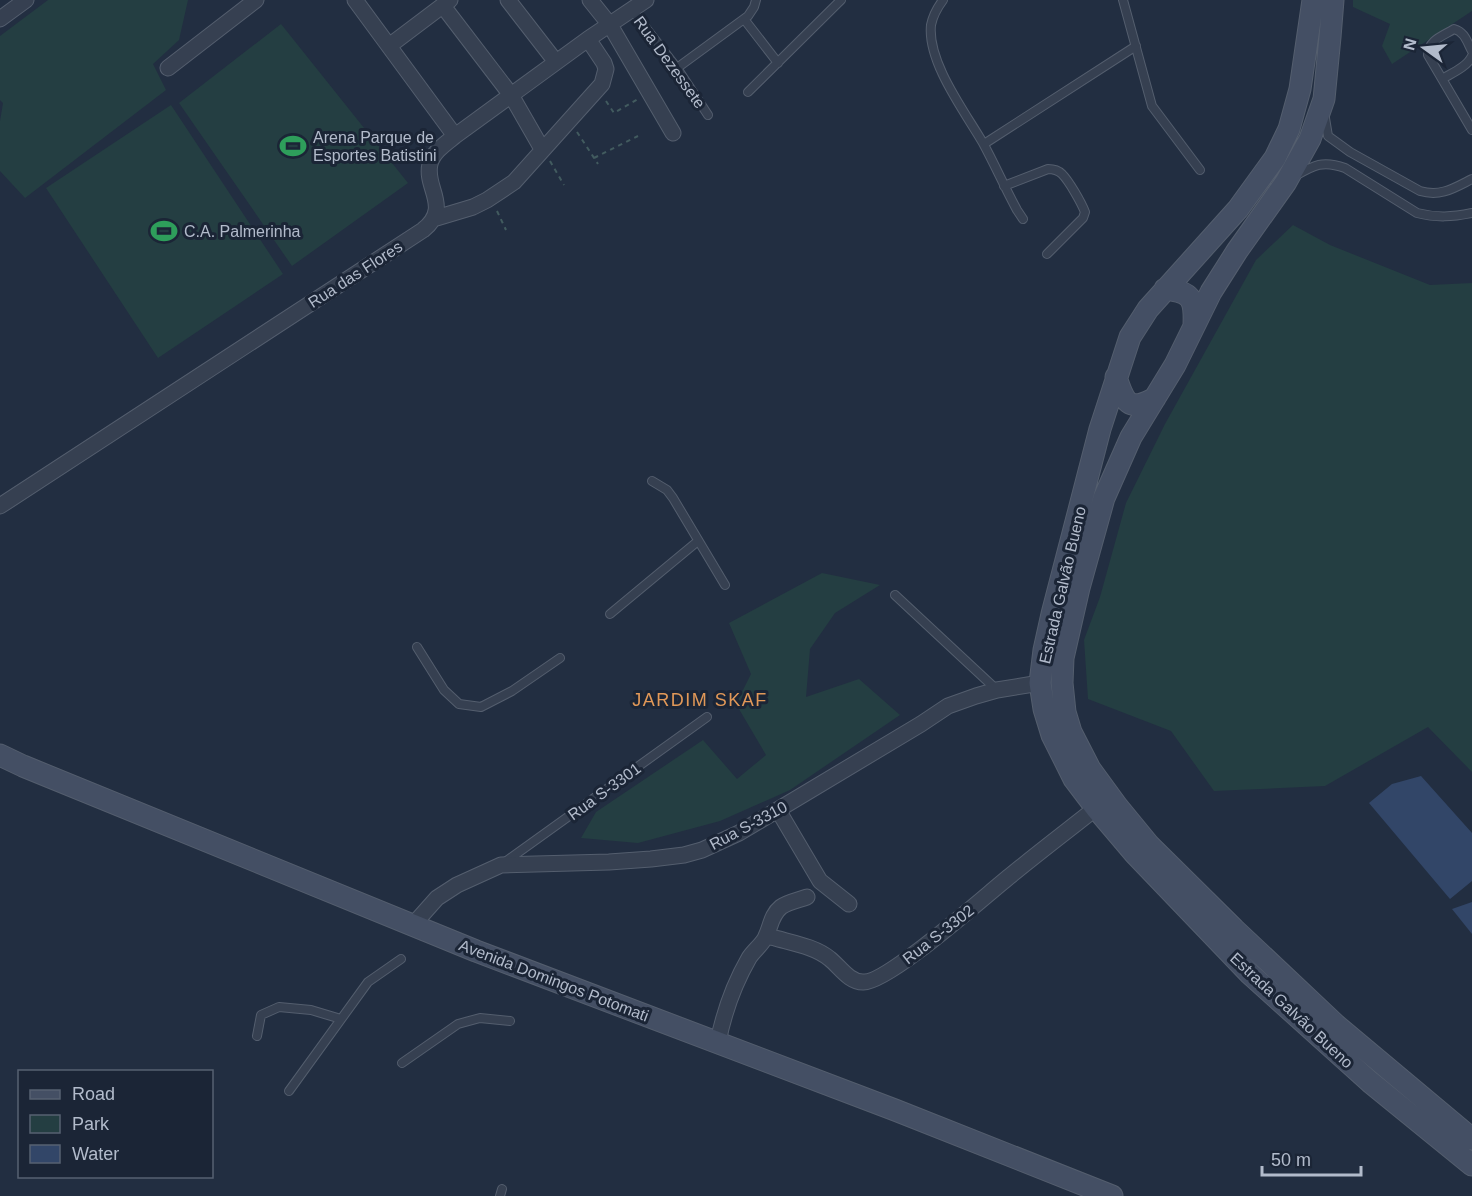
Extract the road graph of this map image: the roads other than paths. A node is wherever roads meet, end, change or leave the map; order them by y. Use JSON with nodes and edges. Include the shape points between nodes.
{"nodes":[{"id":1,"x":26,"y":0,"type":"edge"},
{"id":2,"x":256,"y":0,"type":"edge"},
{"id":3,"x":355,"y":0,"type":"edge"},
{"id":4,"x":508,"y":0,"type":"edge"},
{"id":5,"x":590,"y":0,"type":"edge"},
{"id":6,"x":646,"y":0,"type":"edge"},
{"id":7,"x":756,"y":0,"type":"edge"},
{"id":8,"x":842,"y":0,"type":"edge"},
{"id":9,"x":943,"y":0,"type":"edge"},
{"id":10,"x":1123,"y":0,"type":"edge"},
{"id":11,"x":1313,"y":0,"type":"edge"},
{"id":12,"x":1333,"y":0,"type":"edge"},
{"id":13,"x":447,"y":3,"type":"edge"},
{"id":14,"x":628,"y":5,"type":"edge"},
{"id":15,"x":744,"y":19,"type":"junction"},
{"id":16,"x":0,"y":20,"type":"edge"},
{"id":17,"x":610,"y":26,"type":"junction"},
{"id":18,"x":588,"y":39,"type":"junction"},
{"id":19,"x":389,"y":46,"type":"junction"},
{"id":20,"x":1136,"y":46,"type":"junction"},
{"id":21,"x":1472,"y":51,"type":"edge"},
{"id":22,"x":1472,"y":56,"type":"edge"},
{"id":23,"x":556,"y":62,"type":"junction"},
{"id":24,"x":778,"y":63,"type":"junction"},
{"id":25,"x":168,"y":68,"type":"dead end"},
{"id":26,"x":677,"y":68,"type":"junction"},
{"id":27,"x":1442,"y":79,"type":"junction"},
{"id":28,"x":748,"y":92,"type":"dead end"},
{"id":29,"x":512,"y":95,"type":"junction"},
{"id":30,"x":1324,"y":99,"type":"junction"},
{"id":31,"x":708,"y":115,"type":"dead end"},
{"id":32,"x":1472,"y":130,"type":"edge"},
{"id":33,"x":673,"y":133,"type":"dead end"},
{"id":34,"x":455,"y":136,"type":"junction"},
{"id":35,"x":984,"y":144,"type":"junction"},
{"id":36,"x":542,"y":149,"type":"junction"},
{"id":37,"x":1200,"y":170,"type":"dead end"},
{"id":38,"x":1472,"y":178,"type":"edge"},
{"id":39,"x":1286,"y":182,"type":"junction"},
{"id":40,"x":1004,"y":186,"type":"junction"},
{"id":41,"x":1472,"y":213,"type":"edge"},
{"id":42,"x":433,"y":219,"type":"junction"},
{"id":43,"x":1023,"y":219,"type":"dead end"},
{"id":44,"x":1047,"y":254,"type":"dead end"},
{"id":45,"x":1165,"y":289,"type":"junction"},
{"id":46,"x":1194,"y":326,"type":"junction"},
{"id":47,"x":1116,"y":377,"type":"junction"},
{"id":48,"x":1155,"y":398,"type":"junction"},
{"id":49,"x":652,"y":481,"type":"dead end"},
{"id":50,"x":0,"y":506,"type":"edge"},
{"id":51,"x":698,"y":540,"type":"junction"},
{"id":52,"x":725,"y":585,"type":"dead end"},
{"id":53,"x":895,"y":595,"type":"dead end"},
{"id":54,"x":610,"y":614,"type":"dead end"},
{"id":55,"x":417,"y":647,"type":"dead end"},
{"id":56,"x":560,"y":658,"type":"dead end"},
{"id":57,"x":1040,"y":683,"type":"junction"},
{"id":58,"x":996,"y":690,"type":"junction"},
{"id":59,"x":707,"y":717,"type":"dead end"},
{"id":60,"x":0,"y":755,"type":"edge"},
{"id":61,"x":1096,"y":808,"type":"junction"},
{"id":62,"x":778,"y":810,"type":"junction"},
{"id":63,"x":501,"y":865,"type":"junction"},
{"id":64,"x":807,"y":897,"type":"dead end"},
{"id":65,"x":849,"y":904,"type":"dead end"},
{"id":66,"x":412,"y":925,"type":"junction"},
{"id":67,"x":766,"y":938,"type":"junction"},
{"id":68,"x":401,"y":959,"type":"dead end"},
{"id":69,"x":341,"y":1019,"type":"junction"},
{"id":70,"x":510,"y":1021,"type":"dead end"},
{"id":71,"x":257,"y":1036,"type":"dead end"},
{"id":72,"x":718,"y":1042,"type":"junction"},
{"id":73,"x":402,"y":1063,"type":"dead end"},
{"id":74,"x":289,"y":1091,"type":"dead end"},
{"id":75,"x":1472,"y":1139,"type":"edge"},
{"id":76,"x":1472,"y":1165,"type":"edge"},
{"id":77,"x":1112,"y":1196,"type":"edge"}],
"edges":[{"from":1,"to":16,"type":"street"},
{"from":2,"to":25,"type":"street"},
{"from":3,"to":19,"type":"street"},
{"from":4,"to":23,"type":"street"},
{"from":5,"to":17,"type":"street"},
{"from":6,"to":14,"type":"street"},
{"from":7,"to":15,"type":"lane"},
{"from":8,"to":24,"type":"lane"},
{"from":9,"to":35,"type":"lane","via":[[934,12],[931,26],[937,62]]},
{"from":10,"to":20,"type":"lane"},
{"from":11,"to":45,"type":"main road","name":"Estrada Galvão Bueno","via":[[1300,89],[1289,129],[1275,158],[1238,209]]},
{"from":12,"to":30,"type":"main road","name":"Estrada Galvão Bueno"},
{"from":13,"to":19,"type":"street"},
{"from":13,"to":29,"type":"street"},
{"from":14,"to":17,"type":"street"},
{"from":14,"to":26,"type":"lane","name":"Rua Dezessete"},
{"from":15,"to":24,"type":"lane"},
{"from":15,"to":26,"type":"lane"},
{"from":17,"to":18,"type":"street"},
{"from":17,"to":33,"type":"street"},
{"from":18,"to":23,"type":"street"},
{"from":18,"to":36,"type":"street","via":[[604,63],[605,77]]},
{"from":19,"to":34,"type":"street"},
{"from":20,"to":35,"type":"lane"},
{"from":20,"to":37,"type":"lane","via":[[1152,106]]},
{"from":21,"to":27,"type":"lane","via":[[1464,34],[1454,29],[1433,41],[1428,55]]},
{"from":22,"to":27,"type":"lane","via":[[1467,64]]},
{"from":23,"to":29,"type":"street"},
{"from":24,"to":28,"type":"lane"},
{"from":26,"to":31,"type":"lane","name":"Rua Dezessete"},
{"from":27,"to":32,"type":"lane"},
{"from":29,"to":34,"type":"street"},
{"from":29,"to":36,"type":"street"},
{"from":30,"to":38,"type":"lane","via":[[1328,136],[1420,191],[1441,193]]},
{"from":30,"to":39,"type":"main road","name":"Estrada Galvão Bueno","via":[[1310,139]]},
{"from":34,"to":42,"type":"street","via":[[440,148],[430,164],[436,204]]},
{"from":35,"to":40,"type":"lane"},
{"from":36,"to":42,"type":"street","via":[[514,182],[491,197]]},
{"from":39,"to":41,"type":"lane","via":[[1316,165],[1334,164],[1417,213],[1452,217]]},
{"from":39,"to":46,"type":"main road","name":"Estrada Galvão Bueno","via":[[1231,259]]},
{"from":40,"to":43,"type":"lane"},
{"from":40,"to":44,"type":"lane","via":[[1054,169],[1061,173],[1082,205],[1083,218]]},
{"from":42,"to":50,"type":"street","name":"Rua das Flores","via":[[423,230]]},
{"from":45,"to":46,"type":"main road","via":[[1188,296],[1195,311]]},
{"from":45,"to":47,"type":"main road","name":"Estrada Galvão Bueno","via":[[1130,337]]},
{"from":46,"to":48,"type":"main road","name":"Estrada Galvão Bueno"},
{"from":47,"to":48,"type":"main road","via":[[1123,397],[1133,405]]},
{"from":47,"to":57,"type":"main road","name":"Estrada Galvão Bueno","via":[[1052,614]]},
{"from":48,"to":75,"type":"main road","name":"Estrada Galvão Bueno","via":[[1131,437],[1104,498],[1079,588],[1062,683],[1071,732],[1090,769],[1149,845],[1336,1025]]},
{"from":49,"to":51,"type":"lane","via":[[667,490]]},
{"from":51,"to":52,"type":"lane"},
{"from":51,"to":54,"type":"lane"},
{"from":53,"to":58,"type":"lane"},
{"from":55,"to":56,"type":"lane","via":[[444,690],[459,704],[481,707]]},
{"from":57,"to":58,"type":"street","name":"Rua S-3310"},
{"from":57,"to":61,"type":"main road","name":"Estrada Galvão Bueno","via":[[1052,735],[1074,778]]},
{"from":58,"to":62,"type":"street","name":"Rua S-3310","via":[[948,706]]},
{"from":59,"to":63,"type":"lane","name":"Rua S-3301"},
{"from":60,"to":66,"type":"main road","name":"Avenida Domingos Potomati"},
{"from":61,"to":67,"type":"street","name":"Rua S-3302","via":[[933,940],[873,981],[851,979],[828,958],[808,947]]},
{"from":61,"to":76,"type":"main road","name":"Estrada Galvão Bueno","via":[[1251,974],[1370,1082]]},
{"from":62,"to":63,"type":"street","name":"Rua S-3310","via":[[739,833],[684,855]]},
{"from":62,"to":65,"type":"street","via":[[820,881]]},
{"from":63,"to":66,"type":"street","name":"Rua S-3310","via":[[437,898]]},
{"from":64,"to":67,"type":"street","via":[[780,908],[769,924]]},
{"from":66,"to":72,"type":"main road","name":"Avenida Domingos Potomati"},
{"from":67,"to":72,"type":"street","via":[[750,956],[736,984]]},
{"from":68,"to":69,"type":"lane","via":[[368,982]]},
{"from":69,"to":71,"type":"lane","via":[[311,1010],[279,1007],[261,1015]]},
{"from":69,"to":74,"type":"lane"},
{"from":70,"to":73,"type":"lane","via":[[480,1018],[458,1024]]},
{"from":72,"to":77,"type":"main road","name":"Avenida Domingos Potomati"}]}
